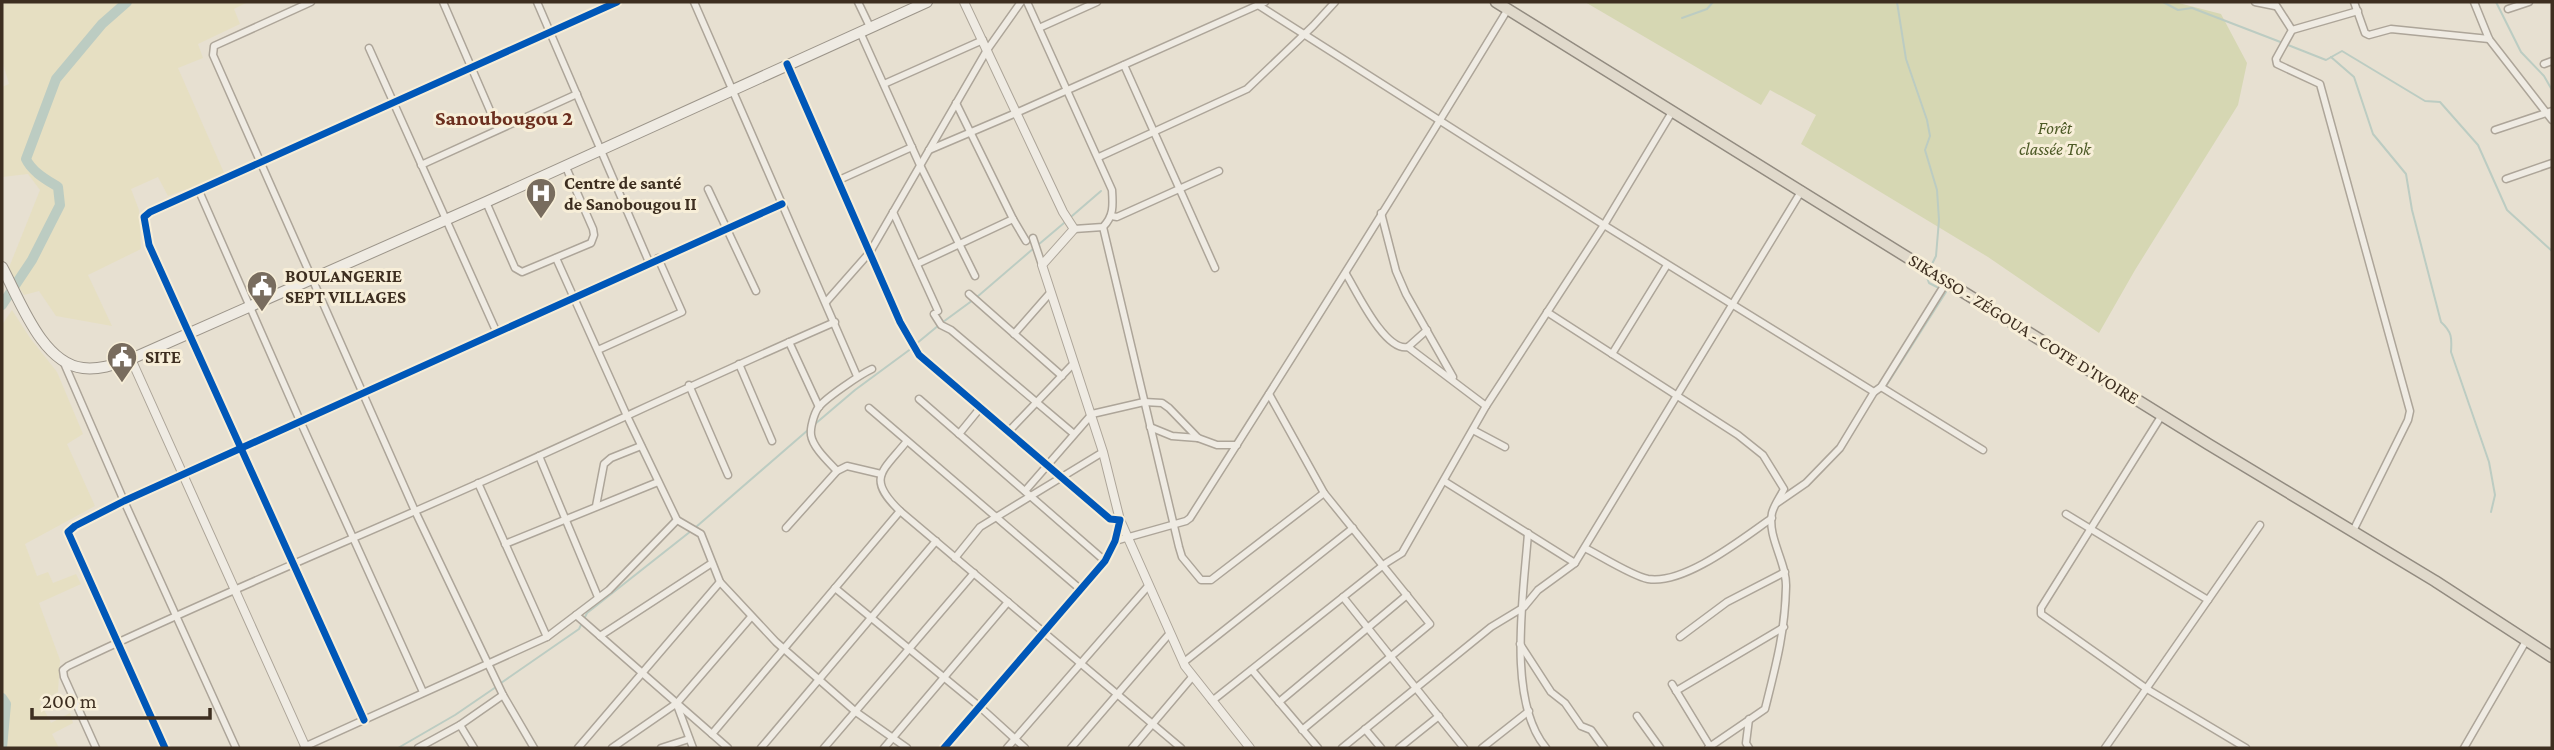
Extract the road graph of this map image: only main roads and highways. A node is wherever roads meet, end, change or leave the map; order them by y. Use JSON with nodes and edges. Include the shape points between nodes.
{"nodes":[{"id":1,"x":927,"y":2,"type":"edge"},
{"id":2,"x":1496,"y":2,"type":"edge"},
{"id":3,"x":2,"y":267,"type":"edge"},
{"id":4,"x":5,"y":282,"type":"edge"},
{"id":5,"x":2552,"y":657,"type":"edge"}],
"edges":[{"from":1,"to":4,"type":"main road","via":[[486,202],[106,367],[82,369],[46,347]]},
{"from":2,"to":5,"type":"highway","name":"SIKASSO - ZÉGOUA - COTE D'IVOIRE"},
{"from":3,"to":4,"type":"main road"}]}
